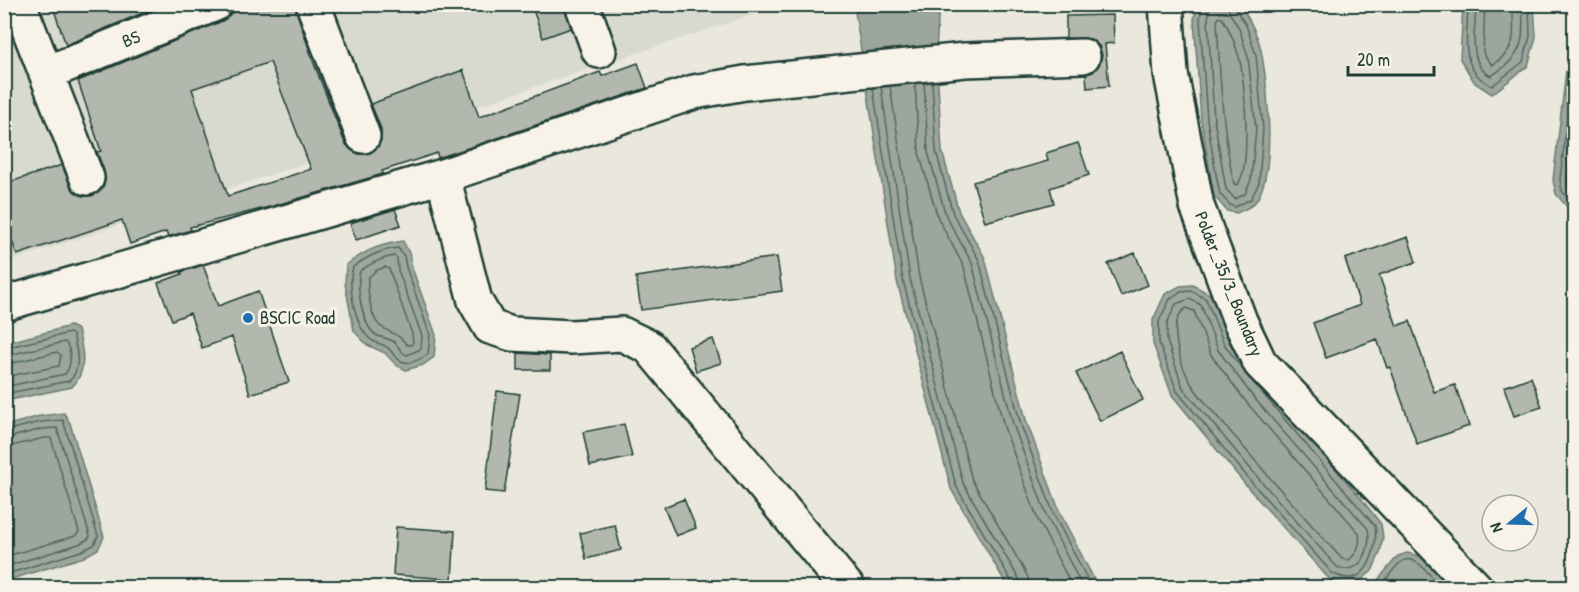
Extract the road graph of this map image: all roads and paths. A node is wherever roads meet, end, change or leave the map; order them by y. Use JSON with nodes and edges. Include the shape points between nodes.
{"nodes":[{"id":1,"x":19,"y":4,"type":"edge"},
{"id":2,"x":215,"y":4,"type":"edge"},
{"id":3,"x":313,"y":4,"type":"edge"},
{"id":4,"x":582,"y":4,"type":"edge"},
{"id":5,"x":1166,"y":4,"type":"edge"},
{"id":6,"x":599,"y":51,"type":"dead end"},
{"id":7,"x":1083,"y":56,"type":"dead end"},
{"id":8,"x":47,"y":74,"type":"junction"},
{"id":9,"x":363,"y":136,"type":"dead end"},
{"id":10,"x":443,"y":176,"type":"junction"},
{"id":11,"x":87,"y":178,"type":"dead end"},
{"id":12,"x":4,"y":304,"type":"edge"},
{"id":13,"x":848,"y":588,"type":"edge"},
{"id":14,"x":1476,"y":588,"type":"edge"}],
"edges":[{"from":1,"to":8,"type":"street"},
{"from":2,"to":8,"type":"street","name":"BS"},
{"from":3,"to":9,"type":"street"},
{"from":4,"to":6,"type":"street"},
{"from":5,"to":14,"type":"street","name":"Polder_35/3_Boundary","via":[[1172,74],[1197,206],[1260,363]]},
{"from":7,"to":10,"type":"street","via":[[965,60],[694,92]]},
{"from":8,"to":11,"type":"street"},
{"from":10,"to":12,"type":"street"},
{"from":10,"to":13,"type":"street","via":[[475,301],[490,327],[512,334],[622,334],[649,347]]}]}
